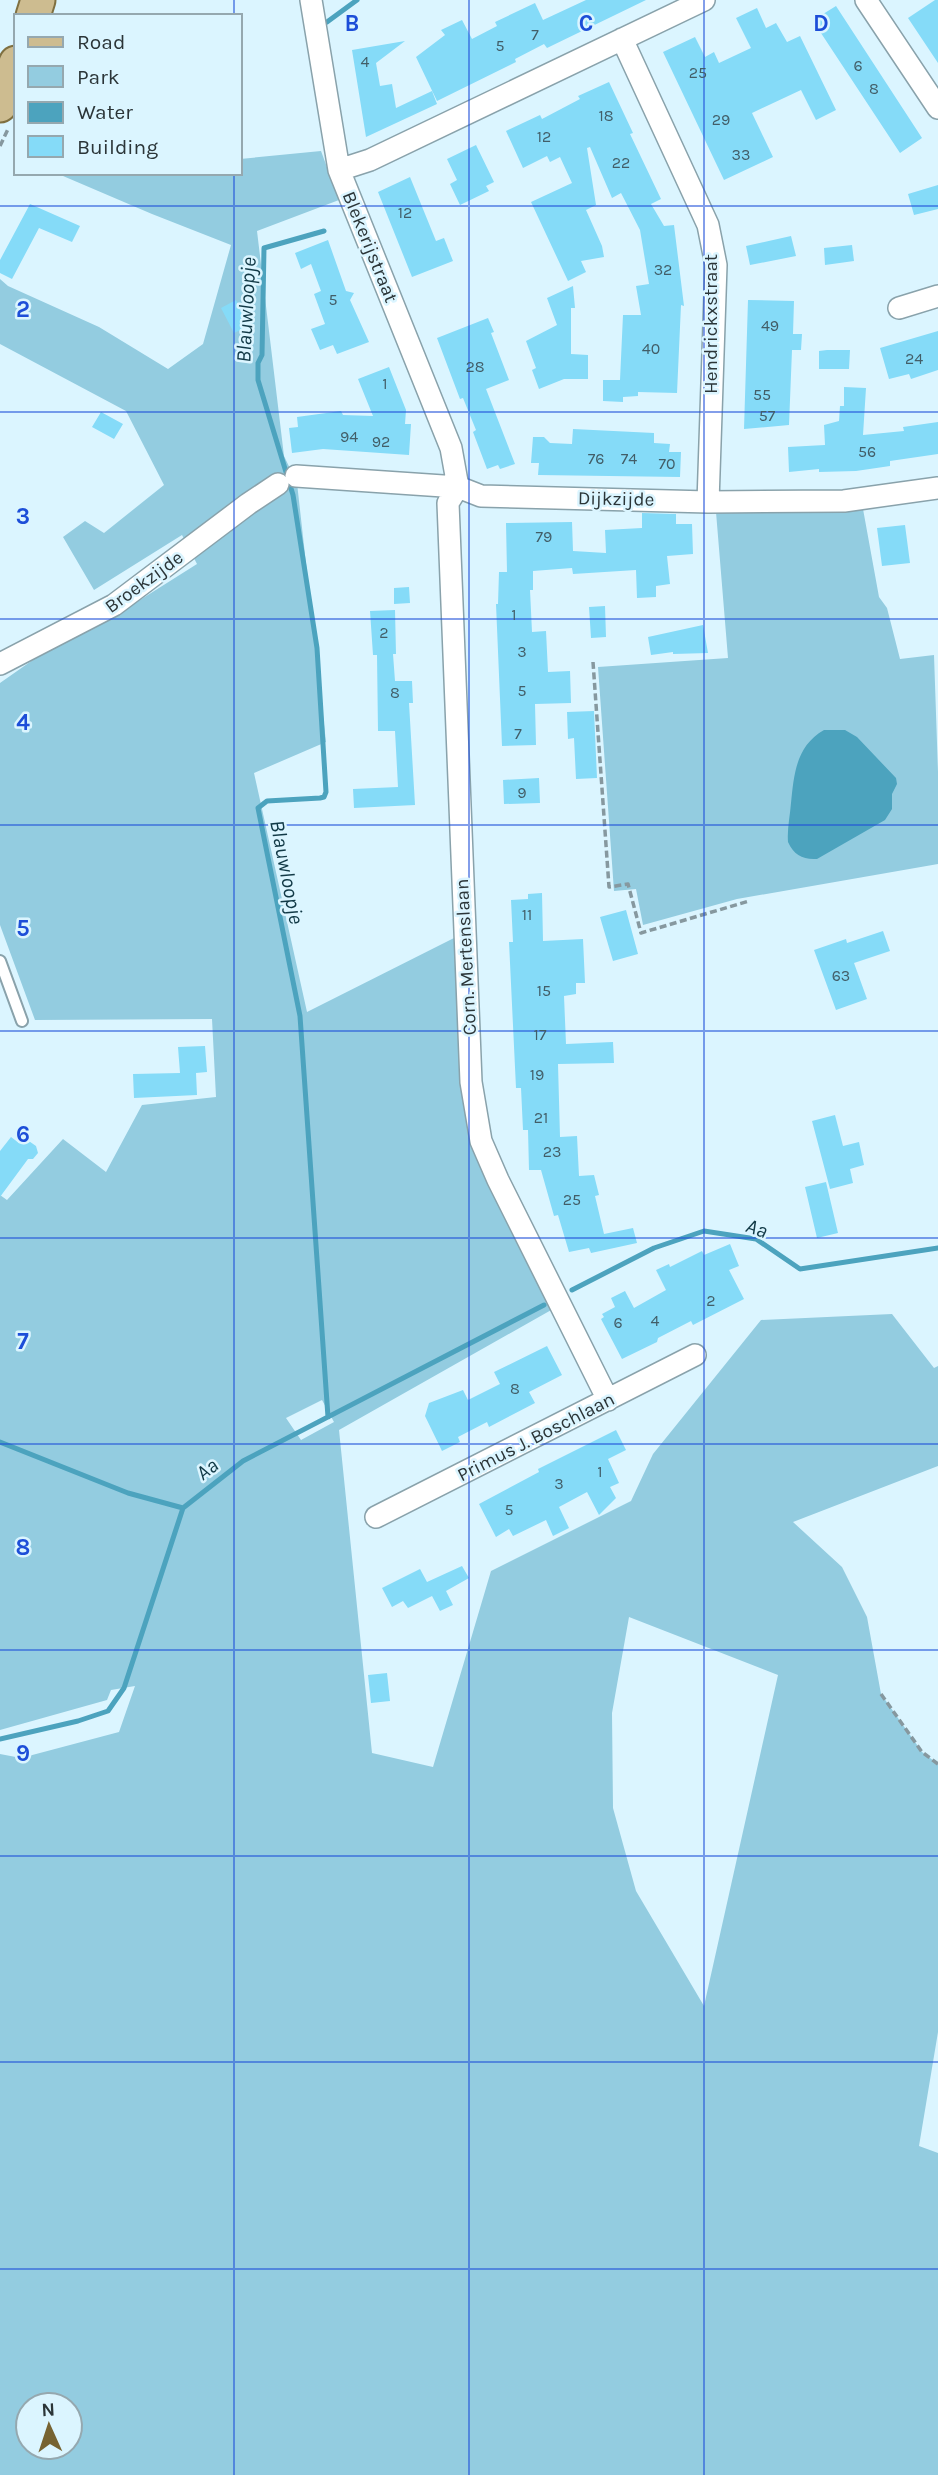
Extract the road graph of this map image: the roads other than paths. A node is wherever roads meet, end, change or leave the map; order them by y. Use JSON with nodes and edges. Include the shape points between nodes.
{"nodes":[{"id":1,"x":311,"y":0,"type":"edge"},
{"id":2,"x":704,"y":0,"type":"edge"},
{"id":3,"x":866,"y":0,"type":"edge"},
{"id":4,"x":622,"y":39,"type":"junction"},
{"id":5,"x":14,"y":68,"type":"edge"},
{"id":6,"x":0,"y":105,"type":"edge"},
{"id":7,"x":938,"y":108,"type":"edge"},
{"id":8,"x":339,"y":170,"type":"junction"},
{"id":9,"x":938,"y":296,"type":"edge"},
{"id":10,"x":899,"y":308,"type":"dead end"},
{"id":11,"x":287,"y":480,"type":"joint"},
{"id":12,"x":458,"y":486,"type":"junction"},
{"id":13,"x":938,"y":488,"type":"edge"},
{"id":14,"x":708,"y":502,"type":"junction"},
{"id":15,"x":0,"y":664,"type":"edge"},
{"id":16,"x":0,"y":961,"type":"edge"},
{"id":17,"x":22,"y":1021,"type":"dead end"},
{"id":18,"x":695,"y":1355,"type":"dead end"},
{"id":19,"x":608,"y":1400,"type":"junction"},
{"id":20,"x":376,"y":1517,"type":"dead end"}],
"edges":[{"from":1,"to":8,"type":"street","name":"Blekerijstraat"},
{"from":2,"to":4,"type":"street"},
{"from":3,"to":7,"type":"street"},
{"from":4,"to":8,"type":"street","via":[[370,160]]},
{"from":4,"to":14,"type":"street","name":"Hendrickxstraat","via":[[708,225],[716,265]]},
{"from":5,"to":6,"type":"main road"},
{"from":8,"to":12,"type":"street","name":"Blekerijstraat","via":[[451,448]]},
{"from":9,"to":10,"type":"street"},
{"from":11,"to":12,"type":"street","name":"Dijkzijde"},
{"from":11,"to":15,"type":"street","name":"Broekzijde","via":[[248,504],[124,599]]},
{"from":12,"to":14,"type":"street","name":"Dijkzijde","via":[[481,496]]},
{"from":12,"to":19,"type":"street","name":"Corn. Mertenslaan","via":[[448,503],[471,1082],[481,1141]]},
{"from":13,"to":14,"type":"street","name":"Dijkzijde","via":[[844,501]]},
{"from":16,"to":17,"type":"lane"},
{"from":18,"to":19,"type":"street","name":"Primus J. Boschlaan"},
{"from":19,"to":20,"type":"street","name":"Primus J. Boschlaan"}]}
